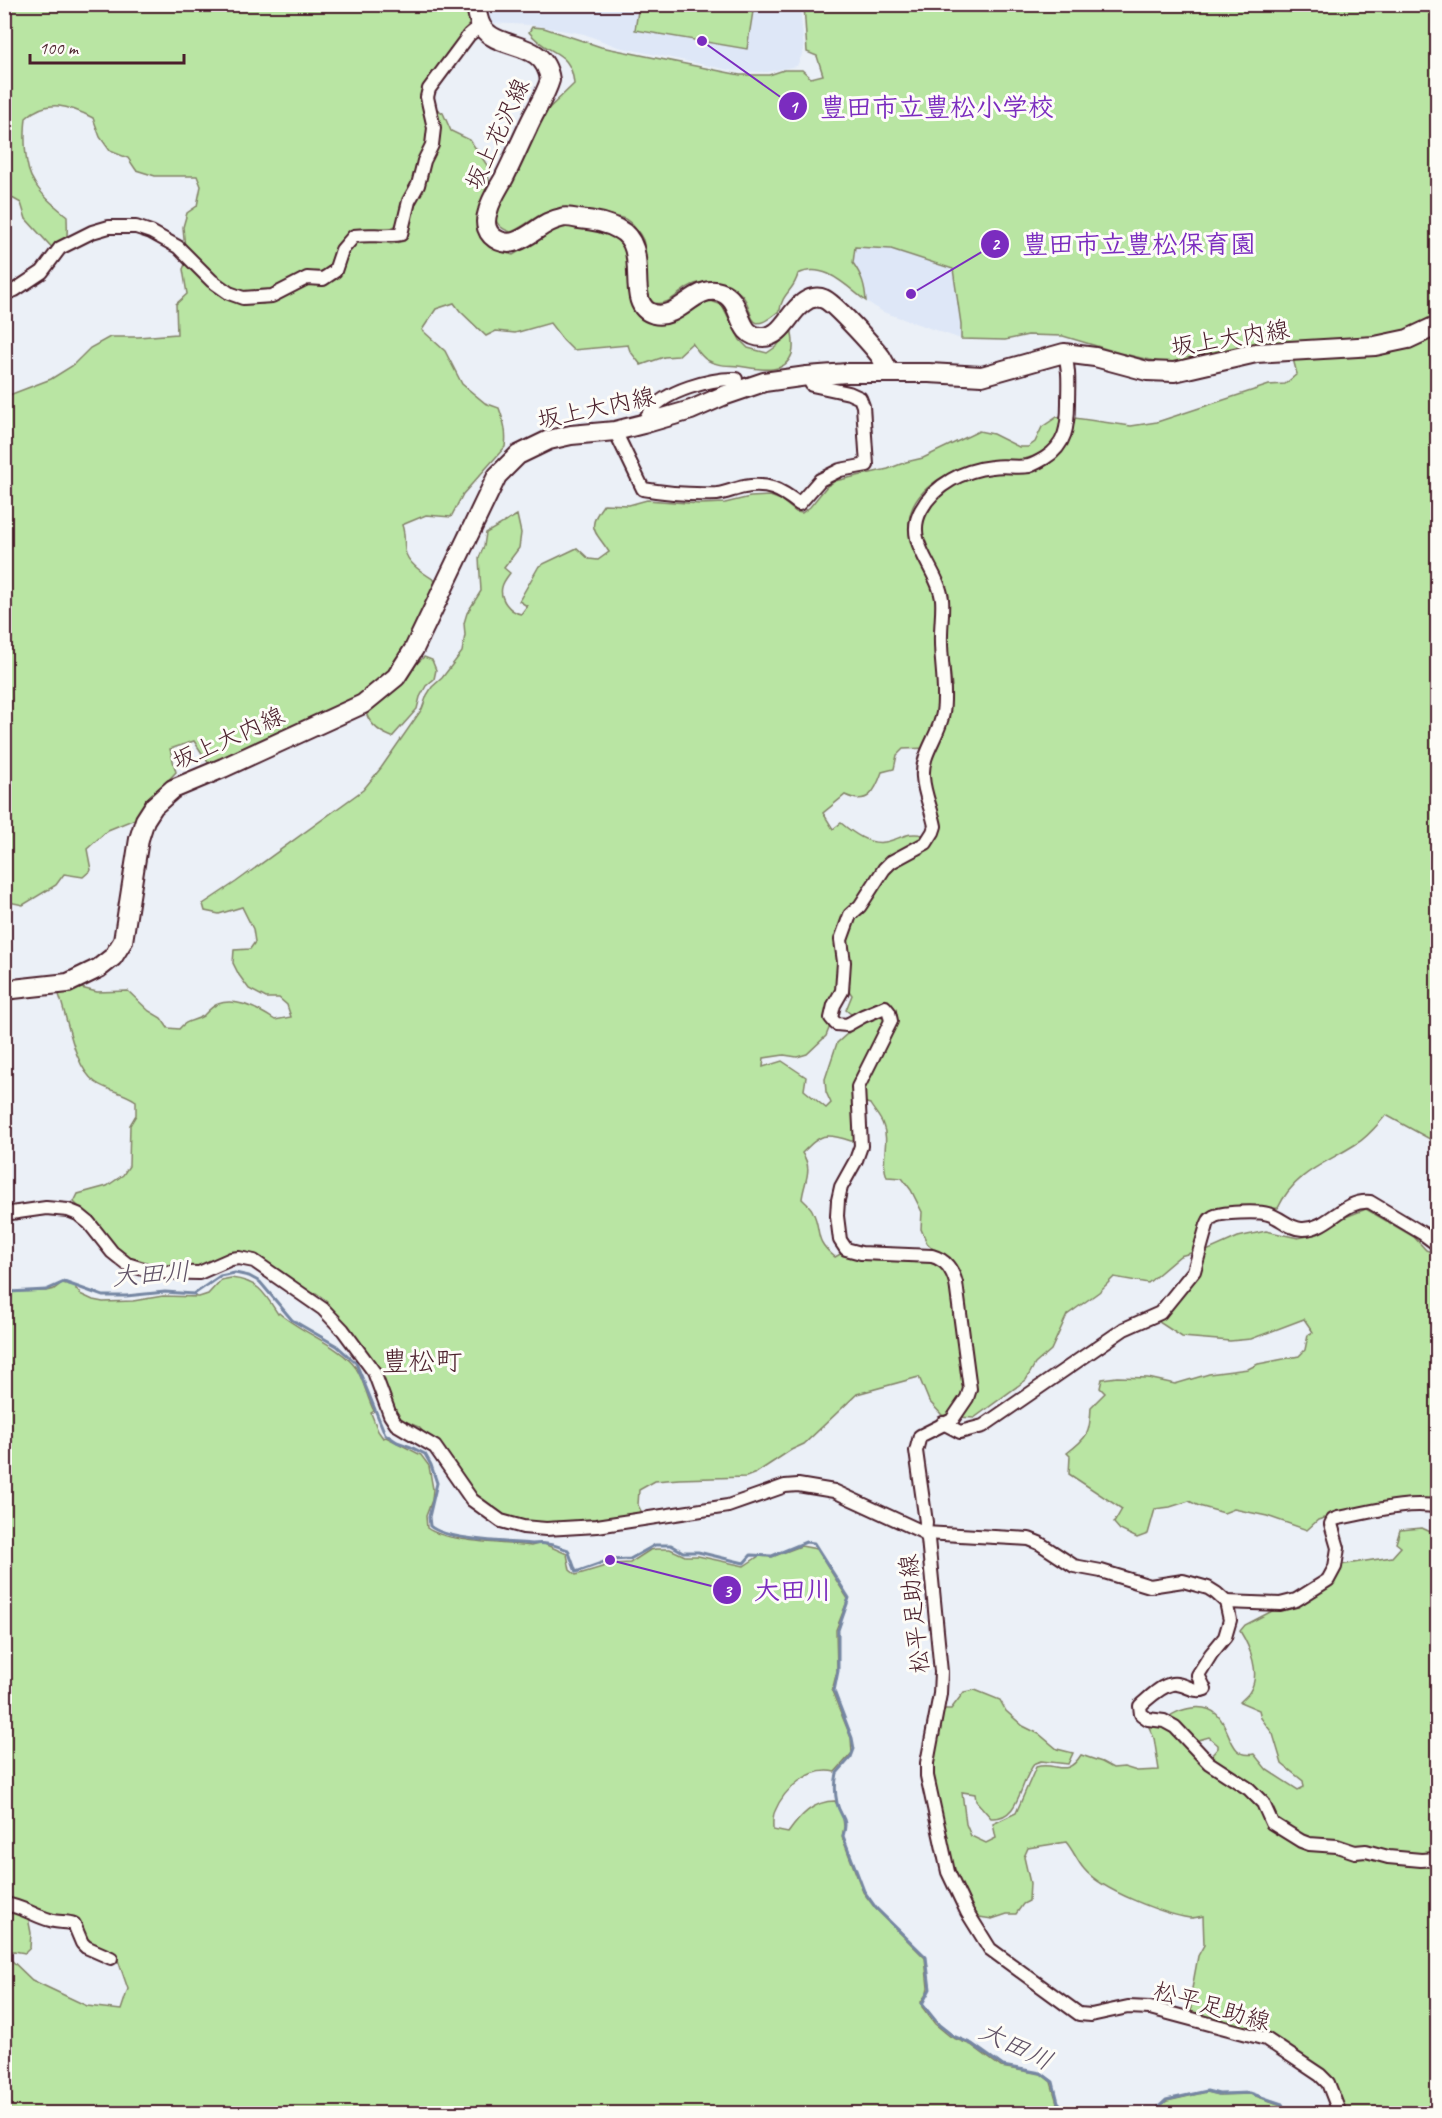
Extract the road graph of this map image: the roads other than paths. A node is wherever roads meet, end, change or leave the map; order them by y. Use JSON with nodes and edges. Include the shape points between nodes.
{"nodes":[{"id":1,"x":476,"y":4,"type":"edge"},
{"id":2,"x":480,"y":26,"type":"junction"},
{"id":3,"x":4,"y":294,"type":"edge"},
{"id":4,"x":1437,"y":325,"type":"edge"},
{"id":5,"x":1064,"y":353,"type":"junction"},
{"id":6,"x":889,"y":373,"type":"junction"},
{"id":7,"x":807,"y":376,"type":"junction"},
{"id":8,"x":736,"y":379,"type":"dead end"},
{"id":9,"x":643,"y":424,"type":"junction"},
{"id":10,"x":615,"y":431,"type":"junction"},
{"id":11,"x":4,"y":990,"type":"edge"},
{"id":12,"x":4,"y":1214,"type":"edge"},
{"id":13,"x":1437,"y":1245,"type":"edge"},
{"id":14,"x":943,"y":1424,"type":"junction"},
{"id":15,"x":1437,"y":1507,"type":"edge"},
{"id":16,"x":925,"y":1533,"type":"junction"},
{"id":17,"x":1226,"y":1602,"type":"junction"},
{"id":18,"x":1437,"y":1859,"type":"edge"},
{"id":19,"x":4,"y":1904,"type":"edge"},
{"id":20,"x":111,"y":1958,"type":"dead end"},
{"id":21,"x":1340,"y":2114,"type":"edge"}],
"edges":[{"from":1,"to":2,"type":"main road"},
{"from":2,"to":3,"type":"street","via":[[429,89],[432,145],[409,201],[401,234],[354,236],[342,250],[335,271],[323,279],[307,278],[272,296],[243,298],[212,281],[178,247],[151,232],[136,227],[109,227],[60,248],[42,272]]},
{"from":2,"to":6,"type":"main road","name":"坂上花沢線","via":[[538,56],[549,71],[550,80],[487,212],[490,235],[498,241],[517,242],[562,217],[620,229],[637,253],[638,298],[647,311],[660,315],[671,312],[701,293],[717,291],[734,302],[746,330],[762,338],[778,332],[809,298],[823,298],[881,358]]},
{"from":4,"to":5,"type":"main road","name":"坂上大内線","via":[[1408,339],[1375,346],[1256,353],[1174,372],[1146,371]]},
{"from":5,"to":6,"type":"main road","name":"坂上大内線","via":[[982,376]]},
{"from":5,"to":14,"type":"street","name":"松平足助線","via":[[1068,370],[1068,424],[1054,452],[1032,465],[993,466],[962,475],[942,484],[920,511],[915,532],[937,581],[943,615],[943,714],[923,762],[922,777],[935,826],[926,843],[891,861],[850,915],[842,940],[842,991],[831,1018],[836,1024],[847,1025],[885,1007],[889,1012],[891,1021],[858,1087],[861,1146],[838,1200],[840,1240],[846,1249],[861,1253],[941,1258],[953,1273],[970,1389],[951,1420]]},
{"from":6,"to":7,"type":"main road","name":"坂上大内線"},
{"from":7,"to":9,"type":"main road","name":"坂上大内線","via":[[764,382]]},
{"from":7,"to":10,"type":"street","via":[[812,385],[860,398],[867,465],[840,470],[820,480],[799,504],[783,491],[762,486],[720,494],[643,489]]},
{"from":8,"to":9,"type":"street","via":[[689,386],[651,410]]},
{"from":9,"to":10,"type":"main road","name":"坂上大内線"},
{"from":10,"to":11,"type":"main road","name":"坂上大内線","via":[[571,435],[528,448],[497,476],[414,649],[396,677],[363,704],[173,789],[154,806],[139,838],[123,941],[112,957],[68,983]]},
{"from":12,"to":16,"type":"street","via":[[46,1208],[68,1210],[89,1223],[127,1264],[153,1272],[199,1273],[231,1259],[254,1261],[323,1309],[343,1329],[374,1372],[396,1424],[435,1447],[472,1500],[501,1521],[546,1529],[597,1526],[728,1506],[798,1485],[834,1491]]},
{"from":13,"to":14,"type":"street","via":[[1370,1202],[1351,1205],[1325,1223],[1305,1229],[1266,1213],[1217,1215],[1209,1220],[1194,1271],[1160,1313],[1124,1329],[983,1426],[960,1432]]},
{"from":14,"to":16,"type":"street","name":"松平足助線","via":[[920,1436],[916,1445]]},
{"from":15,"to":17,"type":"street","via":[[1408,1506],[1333,1520],[1338,1548],[1328,1580],[1296,1600],[1280,1604]]},
{"from":16,"to":17,"type":"street","via":[[1029,1539],[1074,1566],[1150,1586],[1183,1581],[1208,1588]]},
{"from":16,"to":21,"type":"street","name":"松平足助線","via":[[942,1686],[927,1757],[927,1776],[948,1872],[990,1949],[1079,2014],[1150,2008],[1266,2039],[1320,2074],[1328,2083]]},
{"from":17,"to":18,"type":"street","via":[[1230,1620],[1225,1637],[1198,1675],[1205,1689],[1170,1684],[1143,1703],[1142,1714],[1175,1727],[1209,1763],[1249,1789],[1263,1803],[1276,1826],[1301,1841],[1388,1857]]},
{"from":19,"to":20,"type":"street","via":[[49,1920],[74,1924],[82,1944]]}]}
